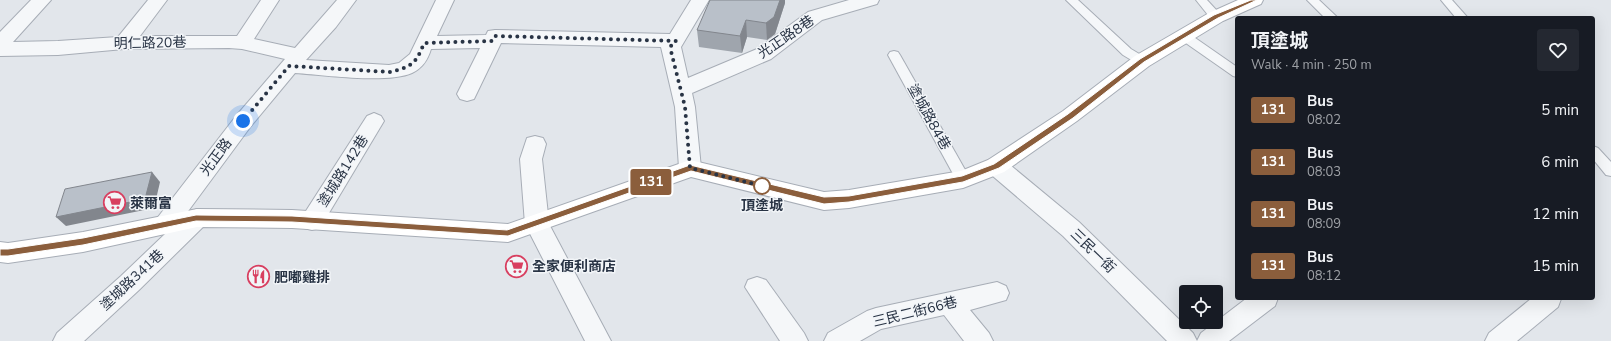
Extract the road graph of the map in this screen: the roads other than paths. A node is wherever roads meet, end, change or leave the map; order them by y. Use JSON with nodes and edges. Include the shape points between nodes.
{"nodes":[{"id":1,"x":42,"y":0,"type":"edge"},
{"id":2,"x":158,"y":0,"type":"edge"},
{"id":3,"x":270,"y":0,"type":"edge"},
{"id":4,"x":347,"y":0,"type":"edge"},
{"id":5,"x":445,"y":0,"type":"edge"},
{"id":6,"x":700,"y":0,"type":"edge"},
{"id":7,"x":870,"y":0,"type":"edge"},
{"id":8,"x":1070,"y":0,"type":"edge"},
{"id":9,"x":1200,"y":0,"type":"edge"},
{"id":10,"x":1254,"y":0,"type":"edge"},
{"id":11,"x":1312,"y":0,"type":"edge"},
{"id":12,"x":1446,"y":0,"type":"edge"},
{"id":13,"x":1330,"y":16,"type":"edge"},
{"id":14,"x":1460,"y":16,"type":"edge"},
{"id":15,"x":1216,"y":17,"type":"junction"},
{"id":16,"x":1184,"y":36,"type":"junction"},
{"id":17,"x":492,"y":41,"type":"junction"},
{"id":18,"x":676,"y":41,"type":"junction"},
{"id":19,"x":124,"y":43,"type":"junction"},
{"id":20,"x":242,"y":43,"type":"junction"},
{"id":21,"x":424,"y":43,"type":"junction"},
{"id":22,"x":0,"y":44,"type":"edge"},
{"id":23,"x":0,"y":49,"type":"edge"},
{"id":24,"x":894,"y":55,"type":"dead end"},
{"id":25,"x":294,"y":60,"type":"junction"},
{"id":26,"x":1142,"y":60,"type":"junction"},
{"id":27,"x":1235,"y":72,"type":"edge"},
{"id":28,"x":681,"y":89,"type":"junction"},
{"id":29,"x":467,"y":94,"type":"dead end"},
{"id":30,"x":374,"y":121,"type":"dead end"},
{"id":31,"x":527,"y":152,"type":"dead end"},
{"id":32,"x":1595,"y":153,"type":"edge"},
{"id":33,"x":996,"y":166,"type":"junction"},
{"id":34,"x":690,"y":168,"type":"junction"},
{"id":35,"x":1611,"y":171,"type":"edge"},
{"id":36,"x":963,"y":179,"type":"junction"},
{"id":37,"x":196,"y":218,"type":"junction"},
{"id":38,"x":312,"y":221,"type":"junction"},
{"id":39,"x":166,"y":224,"type":"junction"},
{"id":40,"x":537,"y":224,"type":"junction"},
{"id":41,"x":0,"y":252,"type":"edge"},
{"id":42,"x":757,"y":287,"type":"dead end"},
{"id":43,"x":997,"y":293,"type":"dead end"},
{"id":44,"x":1263,"y":300,"type":"edge"},
{"id":45,"x":1548,"y":300,"type":"edge"},
{"id":46,"x":949,"y":303,"type":"junction"},
{"id":47,"x":66,"y":341,"type":"edge"},
{"id":48,"x":598,"y":341,"type":"edge"},
{"id":49,"x":795,"y":341,"type":"edge"},
{"id":50,"x":837,"y":341,"type":"edge"},
{"id":51,"x":980,"y":341,"type":"edge"},
{"id":52,"x":1184,"y":341,"type":"edge"},
{"id":53,"x":1210,"y":341,"type":"edge"},
{"id":54,"x":1498,"y":341,"type":"edge"}],
"edges":[{"from":1,"to":22,"type":"street"},
{"from":2,"to":19,"type":"street"},
{"from":3,"to":20,"type":"street"},
{"from":4,"to":25,"type":"street","name":"光正路","via":[[312,44]]},
{"from":5,"to":21,"type":"street","name":"明仁路20巷"},
{"from":6,"to":18,"type":"street"},
{"from":7,"to":28,"type":"street","name":"光正路8巷","via":[[815,16],[764,54]]},
{"from":8,"to":26,"type":"lane","via":[[1127,52]]},
{"from":9,"to":15,"type":"lane"},
{"from":10,"to":15,"type":"street"},
{"from":11,"to":13,"type":"lane"},
{"from":12,"to":14,"type":"lane"},
{"from":15,"to":16,"type":"street"},
{"from":16,"to":26,"type":"street"},
{"from":16,"to":27,"type":"lane"},
{"from":17,"to":18,"type":"street","via":[[495,36]]},
{"from":17,"to":21,"type":"street"},
{"from":17,"to":29,"type":"street"},
{"from":18,"to":28,"type":"street","via":[[671,46],[671,51]]},
{"from":19,"to":20,"type":"street","name":"明仁路20巷"},
{"from":19,"to":23,"type":"street","name":"明仁路20巷"},
{"from":20,"to":25,"type":"street","name":"明仁路20巷"},
{"from":21,"to":25,"type":"street","name":"明仁路20巷","via":[[419,57],[412,64],[390,72]]},
{"from":24,"to":36,"type":"lane","name":"塗城路84巷"},
{"from":25,"to":39,"type":"street","name":"光正路","via":[[243,121]]},
{"from":26,"to":33,"type":"street","via":[[1070,116]]},
{"from":28,"to":34,"type":"street"},
{"from":30,"to":38,"type":"street","name":"塗城路142巷"},
{"from":31,"to":40,"type":"street"},
{"from":32,"to":35,"type":"lane"},
{"from":33,"to":36,"type":"street"},
{"from":33,"to":52,"type":"street","name":"三民一街","via":[[1071,229]]},
{"from":34,"to":36,"type":"street","via":[[824,200],[849,199]]},
{"from":34,"to":40,"type":"street"},
{"from":37,"to":38,"type":"street"},
{"from":37,"to":39,"type":"street"},
{"from":37,"to":47,"type":"street","name":"塗城路341巷","via":[[130,284]]},
{"from":38,"to":40,"type":"street","via":[[508,233]]},
{"from":39,"to":41,"type":"street","via":[[83,242]]},
{"from":40,"to":48,"type":"street"},
{"from":42,"to":49,"type":"street"},
{"from":43,"to":46,"type":"street","name":"三民二街66巷"},
{"from":44,"to":53,"type":"street"},
{"from":45,"to":54,"type":"street"},
{"from":46,"to":50,"type":"street","name":"三民二街66巷","via":[[876,319]]},
{"from":46,"to":51,"type":"street"}]}
